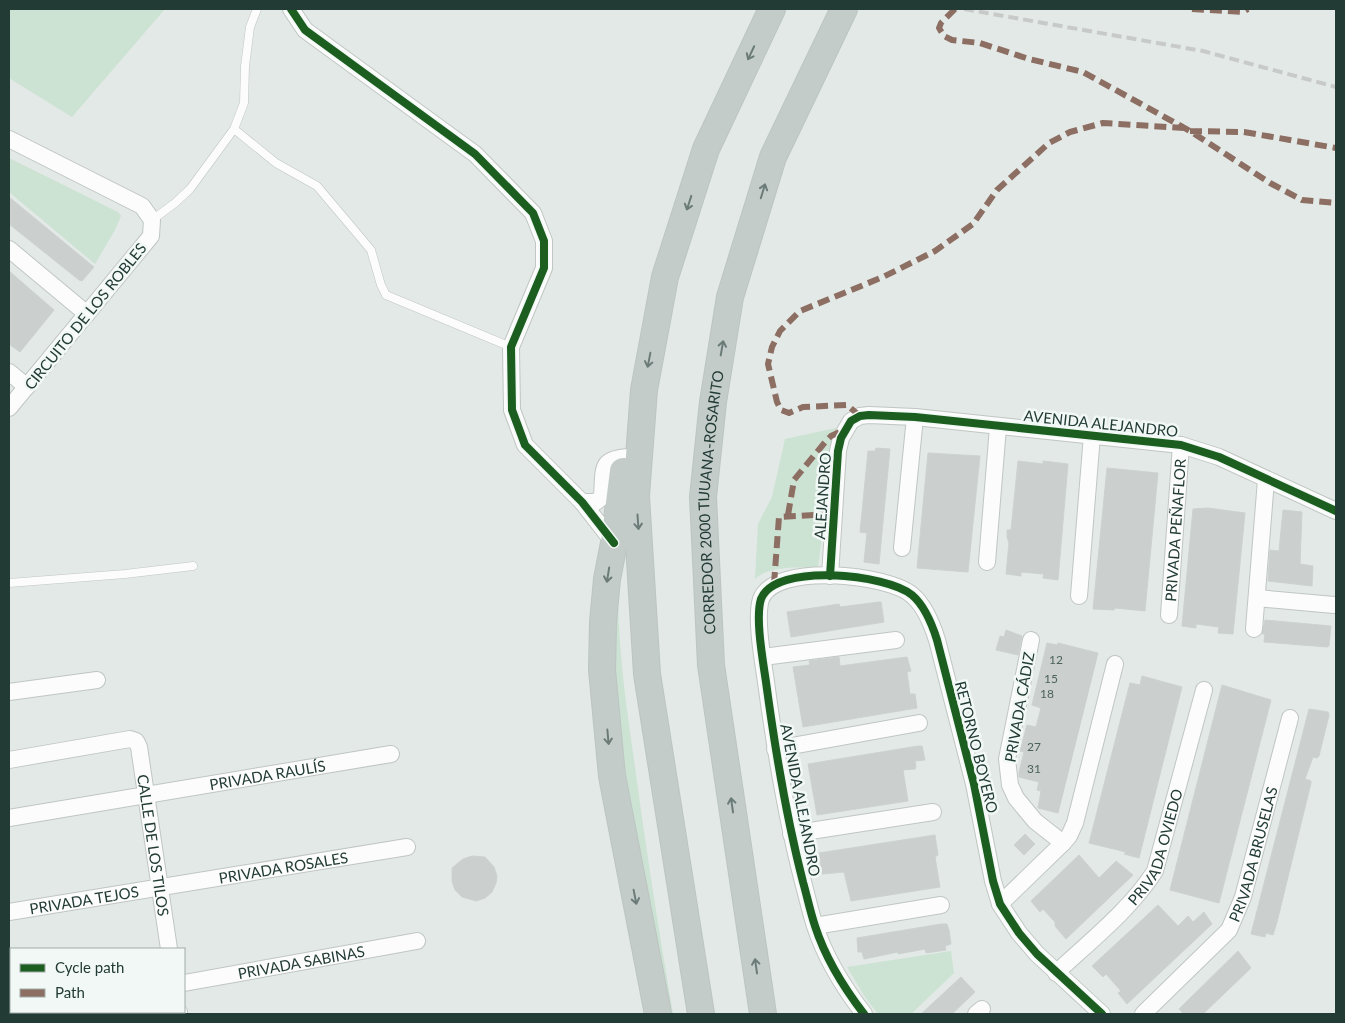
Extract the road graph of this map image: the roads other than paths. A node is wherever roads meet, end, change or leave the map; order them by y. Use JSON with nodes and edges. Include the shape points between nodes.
{"nodes":[{"id":1,"x":257,"y":9,"type":"edge"},
{"id":2,"x":291,"y":9,"type":"edge"},
{"id":3,"x":772,"y":9,"type":"edge"},
{"id":4,"x":841,"y":14,"type":"edge"},
{"id":5,"x":234,"y":129,"type":"junction"},
{"id":6,"x":9,"y":139,"type":"edge"},
{"id":7,"x":152,"y":220,"type":"junction"},
{"id":8,"x":9,"y":249,"type":"edge"},
{"id":9,"x":87,"y":314,"type":"junction"},
{"id":10,"x":511,"y":348,"type":"junction"},
{"id":11,"x":9,"y":372,"type":"edge"},
{"id":12,"x":27,"y":387,"type":"junction"},
{"id":13,"x":9,"y":408,"type":"edge"},
{"id":14,"x":915,"y":417,"type":"junction"},
{"id":15,"x":851,"y":421,"type":"joint"},
{"id":16,"x":998,"y":427,"type":"junction"},
{"id":17,"x":1092,"y":435,"type":"junction"},
{"id":18,"x":1181,"y":445,"type":"junction"},
{"id":19,"x":632,"y":457,"type":"junction"},
{"id":20,"x":1266,"y":480,"type":"junction"},
{"id":21,"x":582,"y":502,"type":"junction"},
{"id":22,"x":1336,"y":511,"type":"edge"},
{"id":23,"x":614,"y":543,"type":"junction"},
{"id":24,"x":902,"y":548,"type":"dead end"},
{"id":25,"x":987,"y":562,"type":"dead end"},
{"id":26,"x":193,"y":566,"type":"dead end"},
{"id":27,"x":830,"y":576,"type":"junction"},
{"id":28,"x":9,"y":583,"type":"edge"},
{"id":29,"x":774,"y":584,"type":"joint"},
{"id":30,"x":1080,"y":596,"type":"dead end"},
{"id":31,"x":1258,"y":598,"type":"junction"},
{"id":32,"x":1334,"y":605,"type":"dead end"},
{"id":33,"x":1168,"y":615,"type":"dead end"},
{"id":34,"x":1254,"y":629,"type":"dead end"},
{"id":35,"x":896,"y":640,"type":"dead end"},
{"id":36,"x":1031,"y":640,"type":"dead end"},
{"id":37,"x":762,"y":658,"type":"junction"},
{"id":38,"x":1115,"y":664,"type":"dead end"},
{"id":39,"x":97,"y":680,"type":"dead end"},
{"id":40,"x":1204,"y":690,"type":"dead end"},
{"id":41,"x":9,"y":692,"type":"edge"},
{"id":42,"x":1290,"y":718,"type":"dead end"},
{"id":43,"x":920,"y":723,"type":"dead end"},
{"id":44,"x":776,"y":749,"type":"junction"},
{"id":45,"x":391,"y":754,"type":"dead end"},
{"id":46,"x":9,"y":760,"type":"edge"},
{"id":47,"x":145,"y":794,"type":"junction"},
{"id":48,"x":933,"y":812,"type":"dead end"},
{"id":49,"x":9,"y":818,"type":"edge"},
{"id":50,"x":791,"y":834,"type":"junction"},
{"id":51,"x":1063,"y":843,"type":"junction"},
{"id":52,"x":407,"y":846,"type":"dead end"},
{"id":53,"x":159,"y":888,"type":"junction"},
{"id":54,"x":1000,"y":904,"type":"junction"},
{"id":55,"x":941,"y":905,"type":"dead end"},
{"id":56,"x":9,"y":912,"type":"edge"},
{"id":57,"x":815,"y":926,"type":"junction"},
{"id":58,"x":417,"y":941,"type":"dead end"},
{"id":59,"x":169,"y":948,"type":"edge"},
{"id":60,"x":1056,"y":973,"type":"junction"},
{"id":61,"x":185,"y":983,"type":"edge"},
{"id":62,"x":658,"y":1014,"type":"edge"},
{"id":63,"x":701,"y":1014,"type":"edge"},
{"id":64,"x":763,"y":1014,"type":"edge"},
{"id":65,"x":864,"y":1014,"type":"edge"},
{"id":66,"x":1102,"y":1014,"type":"edge"},
{"id":67,"x":1143,"y":1014,"type":"edge"}],
"edges":[{"from":1,"to":5,"type":"lane","via":[[250,28],[244,103]]},
{"from":2,"to":10,"type":"street","via":[[305,30],[475,154],[533,213],[544,241],[544,268]]},
{"from":3,"to":19,"type":"highway","one_way":true,"via":[[706,149],[665,277],[644,390],[626,444]]},
{"from":64,"to":4,"type":"highway","name":"CORREDOR 2000 TIJUANA-ROSARITO","one_way":true,"via":[[711,665],[702,496],[712,402],[730,297],[773,157]]},
{"from":5,"to":7,"type":"lane","via":[[190,189]]},
{"from":5,"to":10,"type":"lane","via":[[276,163],[316,186],[371,250],[386,295]]},
{"from":6,"to":7,"type":"street","via":[[142,206]]},
{"from":7,"to":9,"type":"street","name":"CIRCUITO DE LOS ROBLES","via":[[151,236]]},
{"from":8,"to":9,"type":"street"},
{"from":9,"to":12,"type":"street","name":"CIRCUITO DE LOS ROBLES"},
{"from":10,"to":21,"type":"street","via":[[512,410],[525,445]]},
{"from":11,"to":12,"type":"street"},
{"from":12,"to":13,"type":"street","name":"CIRCUITO DE LOS ROBLES"},
{"from":14,"to":15,"type":"street","name":"AVENIDA ALEJANDRO","via":[[869,415]]},
{"from":14,"to":16,"type":"street","name":"AVENIDA ALEJANDRO"},
{"from":14,"to":24,"type":"street"},
{"from":15,"to":27,"type":"street","name":"ALEJANDRO","via":[[838,451]]},
{"from":16,"to":17,"type":"street","name":"AVENIDA ALEJANDRO"},
{"from":16,"to":25,"type":"street"},
{"from":17,"to":18,"type":"street","name":"AVENIDA ALEJANDRO"},
{"from":17,"to":30,"type":"street"},
{"from":18,"to":20,"type":"street","name":"AVENIDA ALEJANDRO","via":[[1219,457]]},
{"from":18,"to":33,"type":"street","name":"PRIVADA PEÑAFLOR"},
{"from":19,"to":21,"type":"street","via":[[613,458],[607,462],[600,501]]},
{"from":19,"to":23,"type":"highway"},
{"from":19,"to":63,"type":"highway","one_way":true,"via":[[647,674]]},
{"from":20,"to":22,"type":"street","name":"AVENIDA ALEJANDRO"},
{"from":20,"to":31,"type":"street"},
{"from":21,"to":23,"type":"street"},
{"from":23,"to":62,"type":"highway","one_way":true,"via":[[604,605],[602,670],[612,776]]},
{"from":26,"to":28,"type":"lane"},
{"from":27,"to":29,"type":"street","name":"RETORNO BOYERO","via":[[801,576]]},
{"from":27,"to":54,"type":"street","name":"RETORNO BOYERO","via":[[867,579],[900,588],[912,595],[932,622],[974,784]]},
{"from":29,"to":37,"type":"street","name":"AVENIDA ALEJANDRO","via":[[765,591],[759,612]]},
{"from":31,"to":32,"type":"street"},
{"from":31,"to":34,"type":"street"},
{"from":35,"to":37,"type":"street"},
{"from":36,"to":51,"type":"street","name":"PRIVADA CÁDIZ","via":[[1007,759],[1010,786],[1035,821]]},
{"from":37,"to":44,"type":"street","name":"AVENIDA ALEJANDRO"},
{"from":38,"to":51,"type":"street","via":[[1075,823]]},
{"from":39,"to":41,"type":"street"},
{"from":40,"to":60,"type":"street","name":"PRIVADA OVIEDO","via":[[1155,871],[1132,901]]},
{"from":42,"to":67,"type":"street","name":"PRIVADA BRUSELAS","via":[[1242,897],[1229,930]]},
{"from":43,"to":44,"type":"street"},
{"from":44,"to":50,"type":"street","name":"AVENIDA ALEJANDRO"},
{"from":45,"to":47,"type":"street","name":"PRIVADA RAULÍS"},
{"from":46,"to":47,"type":"street","name":"CALLE DE LOS TILOS","via":[[130,739],[139,747]]},
{"from":47,"to":49,"type":"street","name":"PRIVADA RAULÍS"},
{"from":47,"to":53,"type":"street","name":"CALLE DE LOS TILOS"},
{"from":48,"to":50,"type":"street"},
{"from":50,"to":57,"type":"street","name":"AVENIDA ALEJANDRO"},
{"from":51,"to":54,"type":"street"},
{"from":52,"to":53,"type":"street","name":"PRIVADA ROSALES"},
{"from":53,"to":56,"type":"street","name":"PRIVADA TEJOS"},
{"from":53,"to":59,"type":"street","name":"CALLE DE LOS TILOS"},
{"from":54,"to":60,"type":"street","name":"RETORNO BOYERO","via":[[1018,933]]},
{"from":55,"to":57,"type":"street"},
{"from":57,"to":65,"type":"street","name":"AVENIDA ALEJANDRO","via":[[837,974]]},
{"from":58,"to":61,"type":"street","name":"PRIVADA SABINAS"},
{"from":60,"to":66,"type":"street","name":"RETORNO BOYERO"}]}
